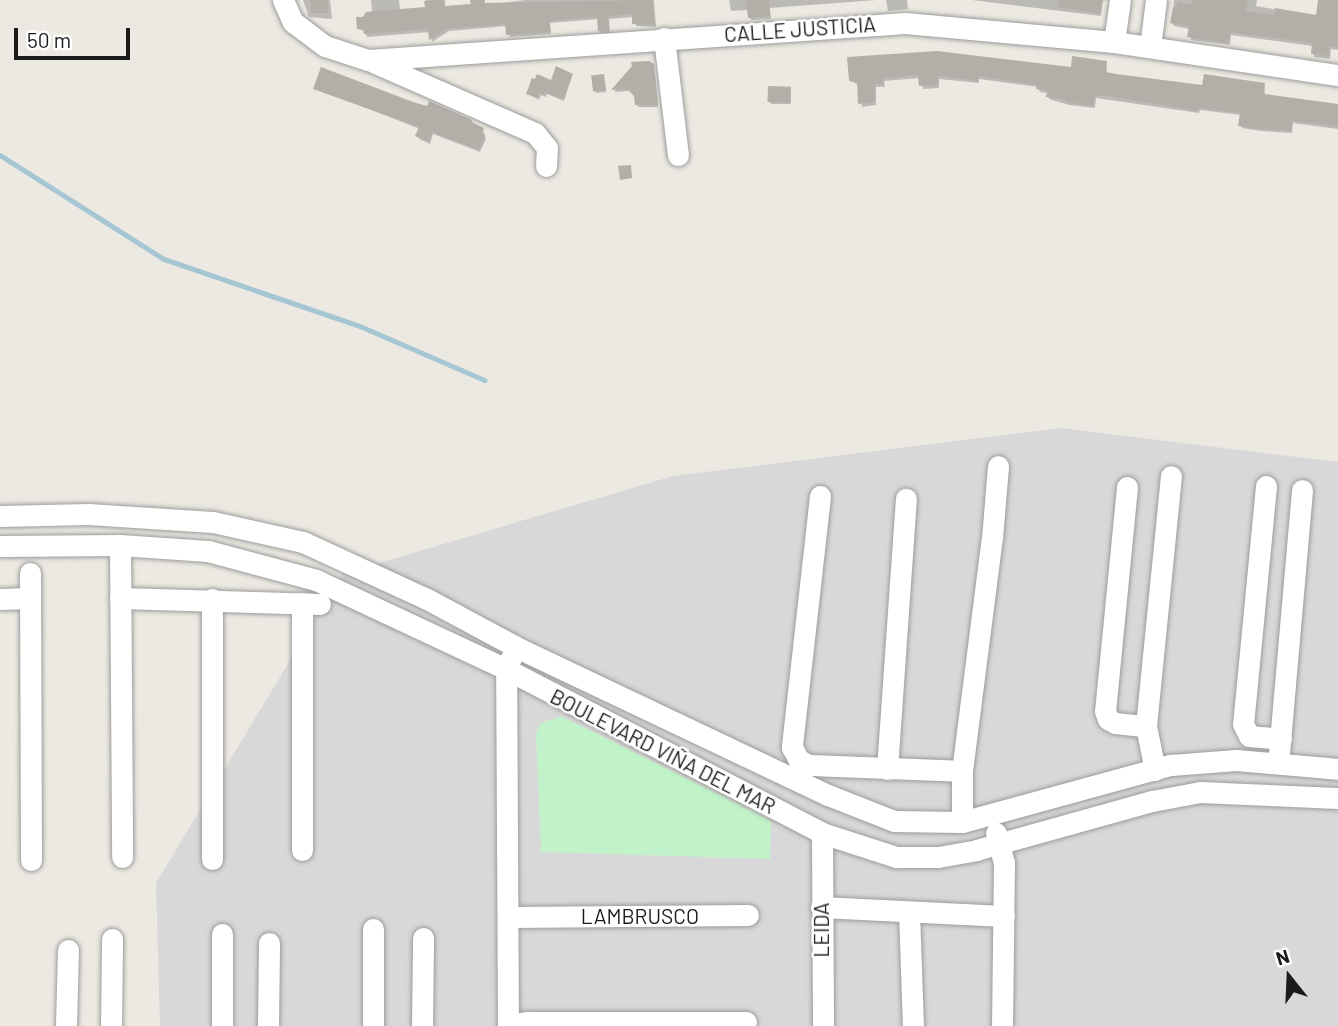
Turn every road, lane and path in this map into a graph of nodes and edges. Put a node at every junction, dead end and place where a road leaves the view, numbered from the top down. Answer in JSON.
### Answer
{"nodes":[{"id":1,"x":283,"y":0,"type":"edge"},
{"id":2,"x":1120,"y":0,"type":"edge"},
{"id":3,"x":1156,"y":0,"type":"edge"},
{"id":4,"x":664,"y":38,"type":"junction"},
{"id":5,"x":1114,"y":42,"type":"junction"},
{"id":6,"x":1150,"y":47,"type":"junction"},
{"id":7,"x":368,"y":60,"type":"junction"},
{"id":8,"x":1338,"y":75,"type":"edge"},
{"id":9,"x":678,"y":155,"type":"dead end"},
{"id":10,"x":546,"y":166,"type":"dead end"},
{"id":11,"x":998,"y":466,"type":"dead end"},
{"id":12,"x":1171,"y":476,"type":"dead end"},
{"id":13,"x":1266,"y":486,"type":"dead end"},
{"id":14,"x":1127,"y":487,"type":"dead end"},
{"id":15,"x":1302,"y":490,"type":"dead end"},
{"id":16,"x":820,"y":496,"type":"dead end"},
{"id":17,"x":906,"y":499,"type":"dead end"},
{"id":18,"x":0,"y":516,"type":"edge"},
{"id":19,"x":120,"y":545,"type":"junction"},
{"id":20,"x":0,"y":546,"type":"edge"},
{"id":21,"x":30,"y":573,"type":"dead end"},
{"id":22,"x":0,"y":598,"type":"edge"},
{"id":23,"x":30,"y":598,"type":"junction"},
{"id":24,"x":120,"y":598,"type":"junction"},
{"id":25,"x":212,"y":599,"type":"junction"},
{"id":26,"x":516,"y":647,"type":"junction"},
{"id":27,"x":506,"y":669,"type":"junction"},
{"id":28,"x":1146,"y":726,"type":"junction"},
{"id":29,"x":1281,"y":739,"type":"junction"},
{"id":30,"x":1278,"y":764,"type":"junction"},
{"id":31,"x":887,"y":769,"type":"junction"},
{"id":32,"x":1338,"y":769,"type":"edge"},
{"id":33,"x":1155,"y":770,"type":"junction"},
{"id":34,"x":962,"y":771,"type":"junction"},
{"id":35,"x":1338,"y":797,"type":"edge"},
{"id":36,"x":991,"y":816,"type":"junction"},
{"id":37,"x":962,"y":822,"type":"junction"},
{"id":38,"x":822,"y":833,"type":"junction"},
{"id":39,"x":1000,"y":844,"type":"junction"},
{"id":40,"x":302,"y":850,"type":"dead end"},
{"id":41,"x":122,"y":857,"type":"dead end"},
{"id":42,"x":212,"y":859,"type":"dead end"},
{"id":43,"x":31,"y":860,"type":"dead end"},
{"id":44,"x":821,"y":907,"type":"junction"},
{"id":45,"x":909,"y":912,"type":"junction"},
{"id":46,"x":748,"y":915,"type":"dead end"},
{"id":47,"x":1004,"y":916,"type":"junction"},
{"id":48,"x":509,"y":917,"type":"junction"},
{"id":49,"x":373,"y":929,"type":"dead end"},
{"id":50,"x":222,"y":934,"type":"dead end"},
{"id":51,"x":423,"y":938,"type":"dead end"},
{"id":52,"x":112,"y":939,"type":"dead end"},
{"id":53,"x":269,"y":943,"type":"dead end"},
{"id":54,"x":68,"y":950,"type":"dead end"},
{"id":55,"x":746,"y":1022,"type":"dead end"},
{"id":56,"x":66,"y":1026,"type":"edge"},
{"id":57,"x":111,"y":1026,"type":"edge"},
{"id":58,"x":222,"y":1026,"type":"edge"},
{"id":59,"x":268,"y":1026,"type":"edge"},
{"id":60,"x":373,"y":1026,"type":"edge"},
{"id":61,"x":422,"y":1026,"type":"edge"},
{"id":62,"x":508,"y":1026,"type":"edge"},
{"id":63,"x":823,"y":1026,"type":"edge"},
{"id":64,"x":913,"y":1026,"type":"edge"},
{"id":65,"x":1002,"y":1026,"type":"edge"}],
"edges":[{"from":1,"to":7,"type":"street","name":"CALLE JUSTICIA"},
{"from":2,"to":5,"type":"street"},
{"from":3,"to":6,"type":"street"},
{"from":4,"to":5,"type":"street","name":"CALLE JUSTICIA"},
{"from":4,"to":7,"type":"street","name":"CALLE JUSTICIA"},
{"from":4,"to":9,"type":"street"},
{"from":5,"to":6,"type":"street","name":"CALLE JUSTICIA"},
{"from":6,"to":8,"type":"street","name":"CALLE JUSTICIA"},
{"from":7,"to":10,"type":"street"},
{"from":11,"to":34,"type":"street"},
{"from":12,"to":28,"type":"street"},
{"from":13,"to":29,"type":"street"},
{"from":14,"to":28,"type":"street"},
{"from":15,"to":29,"type":"street"},
{"from":16,"to":31,"type":"street"},
{"from":17,"to":31,"type":"street"},
{"from":18,"to":26,"type":"street","name":"BOULEVARD VIÑA DEL MAR"},
{"from":19,"to":20,"type":"street","name":"BOULEVARD VIÑA DEL MAR"},
{"from":19,"to":24,"type":"street"},
{"from":19,"to":27,"type":"street","name":"BOULEVARD VIÑA DEL MAR"},
{"from":21,"to":23,"type":"street"},
{"from":22,"to":23,"type":"street"},
{"from":23,"to":43,"type":"street"},
{"from":24,"to":25,"type":"street"},
{"from":24,"to":41,"type":"street"},
{"from":25,"to":40,"type":"street"},
{"from":25,"to":42,"type":"street"},
{"from":26,"to":27,"type":"street"},
{"from":26,"to":37,"type":"street","name":"BOULEVARD VIÑA DEL MAR"},
{"from":27,"to":38,"type":"street","name":"BOULEVARD VIÑA DEL MAR"},
{"from":27,"to":48,"type":"street"},
{"from":28,"to":33,"type":"street"},
{"from":29,"to":30,"type":"street"},
{"from":30,"to":32,"type":"street","name":"BOULEVARD VIÑA DEL MAR"},
{"from":30,"to":33,"type":"street","name":"BOULEVARD VIÑA DEL MAR"},
{"from":31,"to":34,"type":"street"},
{"from":33,"to":36,"type":"street","name":"BOULEVARD VIÑA DEL MAR"},
{"from":34,"to":37,"type":"street"},
{"from":35,"to":39,"type":"street","name":"BOULEVARD VIÑA DEL MAR"},
{"from":36,"to":37,"type":"street","name":"BOULEVARD VIÑA DEL MAR"},
{"from":36,"to":39,"type":"street"},
{"from":38,"to":39,"type":"street","name":"BOULEVARD VIÑA DEL MAR"},
{"from":38,"to":44,"type":"street","name":"LEIDA"},
{"from":39,"to":47,"type":"street"},
{"from":44,"to":45,"type":"street"},
{"from":44,"to":63,"type":"street","name":"LEIDA"},
{"from":45,"to":47,"type":"street"},
{"from":45,"to":64,"type":"street"},
{"from":46,"to":48,"type":"street","name":"LAMBRUSCO"},
{"from":47,"to":65,"type":"street"},
{"from":48,"to":62,"type":"street"},
{"from":49,"to":60,"type":"street"},
{"from":50,"to":58,"type":"street"},
{"from":51,"to":61,"type":"street"},
{"from":52,"to":57,"type":"street"},
{"from":53,"to":59,"type":"street"},
{"from":54,"to":56,"type":"street"},
{"from":55,"to":62,"type":"street"}]}
